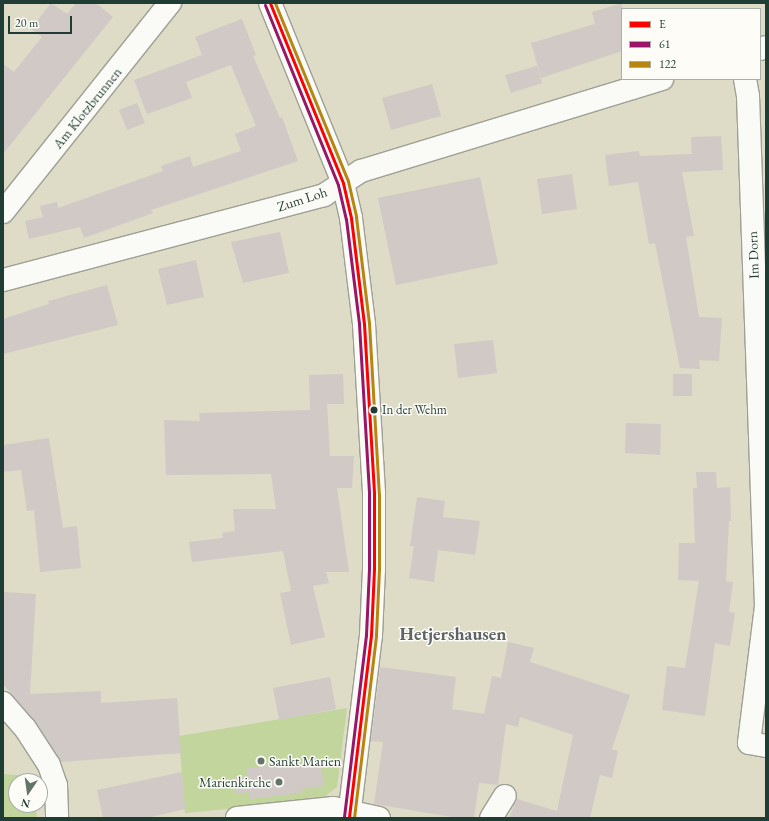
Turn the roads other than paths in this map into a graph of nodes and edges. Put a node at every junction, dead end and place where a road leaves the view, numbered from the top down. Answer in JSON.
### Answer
{"nodes":[{"id":1,"x":170,"y":3,"type":"edge"},
{"id":2,"x":270,"y":3,"type":"edge"},
{"id":3,"x":659,"y":80,"type":"edge"},
{"id":4,"x":745,"y":80,"type":"edge"},
{"id":5,"x":758,"y":177,"type":"edge"},
{"id":6,"x":343,"y":183,"type":"junction"},
{"id":7,"x":3,"y":212,"type":"edge"},
{"id":8,"x":3,"y":280,"type":"edge"},
{"id":9,"x":763,"y":470,"type":"edge"},
{"id":10,"x":3,"y":703,"type":"edge"},
{"id":11,"x":757,"y":744,"type":"edge"},
{"id":12,"x":505,"y":796,"type":"dead end"},
{"id":13,"x":349,"y":815,"type":"edge"},
{"id":14,"x":58,"y":818,"type":"edge"},
{"id":15,"x":238,"y":818,"type":"edge"},
{"id":16,"x":379,"y":818,"type":"edge"},
{"id":17,"x":491,"y":818,"type":"edge"}],
"edges":[{"from":1,"to":7,"type":"street","name":"Am Klotzbrunnen"},
{"from":2,"to":6,"type":"street"},
{"from":3,"to":6,"type":"street","name":"Zum Loh"},
{"from":4,"to":5,"type":"street","name":"Im Dorn"},
{"from":5,"to":9,"type":"street","name":"Im Dorn"},
{"from":6,"to":8,"type":"street","name":"Zum Loh"},
{"from":6,"to":13,"type":"street"},
{"from":9,"to":11,"type":"street","name":"Im Dorn"},
{"from":10,"to":14,"type":"street"},
{"from":12,"to":17,"type":"street"},
{"from":13,"to":15,"type":"street"},
{"from":13,"to":16,"type":"street"}]}
